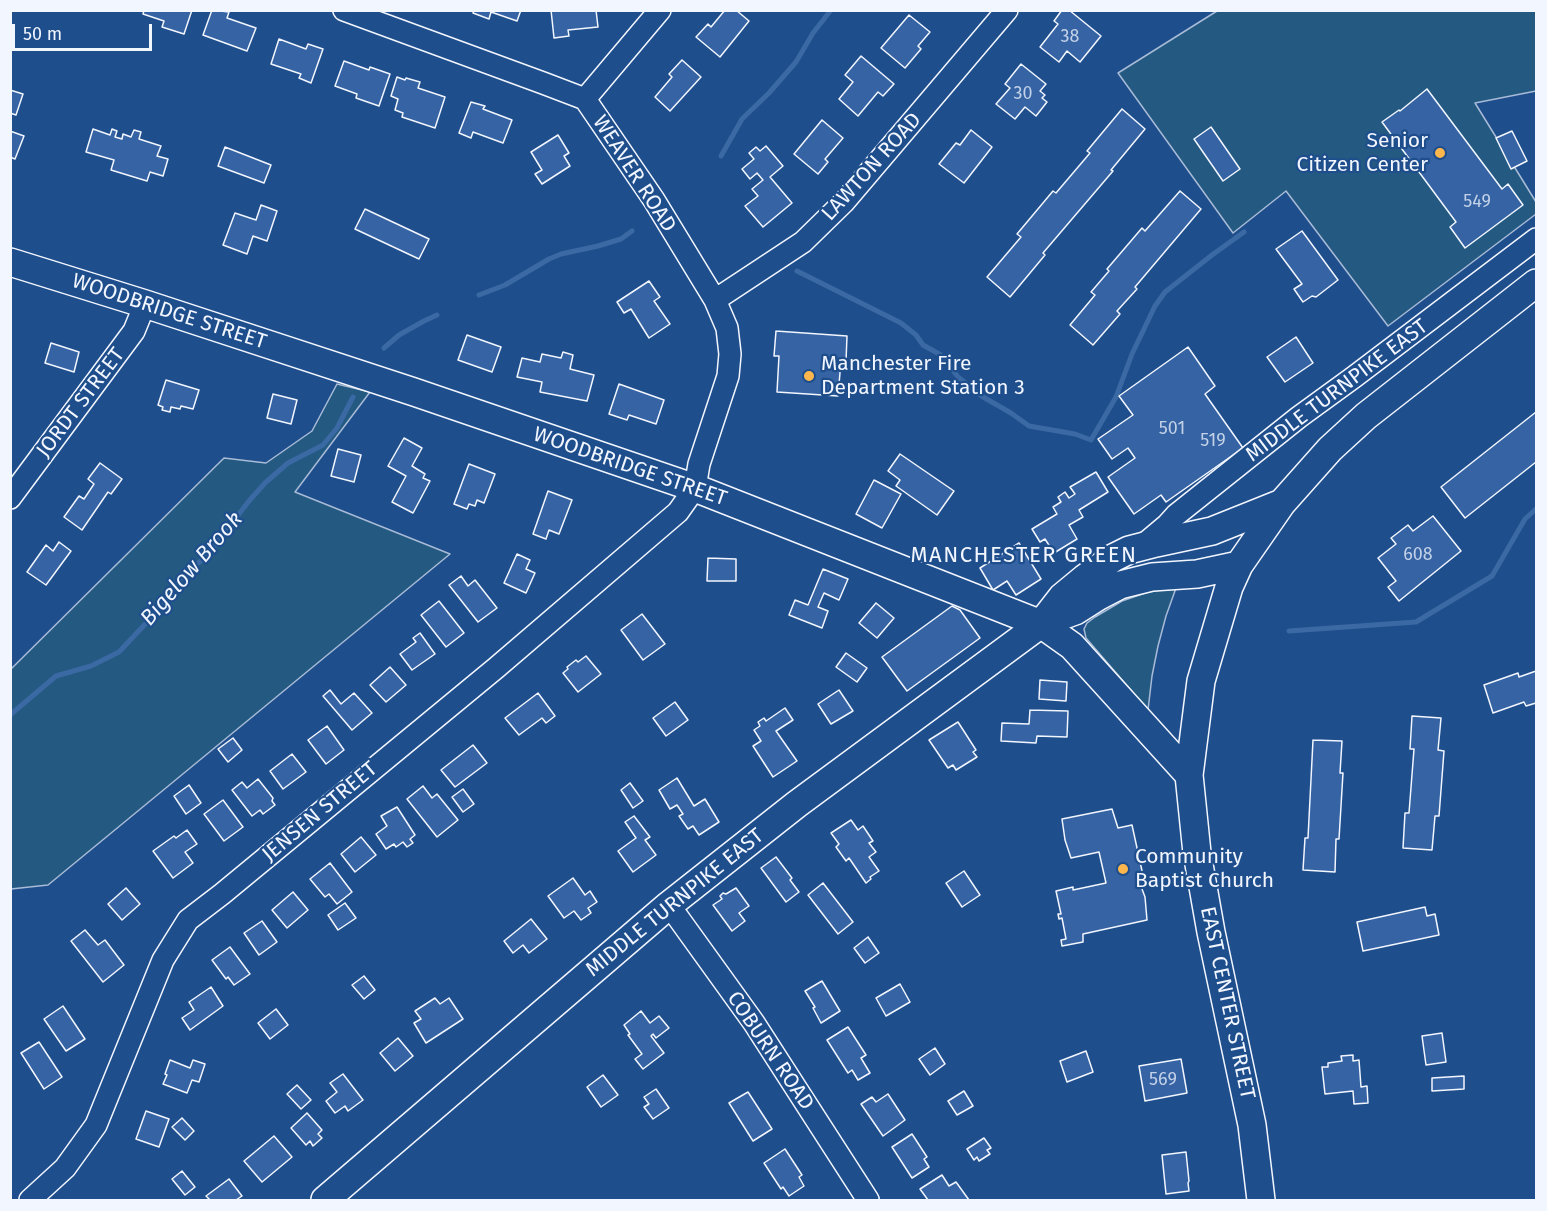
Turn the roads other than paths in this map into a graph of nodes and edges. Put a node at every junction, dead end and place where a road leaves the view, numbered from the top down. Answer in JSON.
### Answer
{"nodes":[{"id":1,"x":344,"y":10,"type":"edge"},
{"id":2,"x":660,"y":10,"type":"edge"},
{"id":3,"x":1006,"y":10,"type":"edge"},
{"id":4,"x":585,"y":99,"type":"junction"},
{"id":5,"x":1536,"y":239,"type":"edge"},
{"id":6,"x":10,"y":262,"type":"edge"},
{"id":7,"x":1536,"y":282,"type":"edge"},
{"id":8,"x":715,"y":300,"type":"junction"},
{"id":9,"x":145,"y":304,"type":"junction"},
{"id":10,"x":695,"y":488,"type":"junction"},
{"id":11,"x":10,"y":498,"type":"edge"},
{"id":12,"x":1282,"y":503,"type":"junction"},
{"id":13,"x":1140,"y":547,"type":"junction"},
{"id":14,"x":1239,"y":565,"type":"junction"},
{"id":15,"x":1041,"y":624,"type":"junction"},
{"id":16,"x":1189,"y":776,"type":"junction"},
{"id":17,"x":669,"y":905,"type":"junction"},
{"id":18,"x":30,"y":1200,"type":"edge"},
{"id":19,"x":325,"y":1200,"type":"edge"},
{"id":20,"x":868,"y":1200,"type":"edge"},
{"id":21,"x":1260,"y":1200,"type":"edge"}],
"edges":[{"from":1,"to":4,"type":"street","name":"WEAVER ROAD"},
{"from":2,"to":4,"type":"street"},
{"from":3,"to":8,"type":"street","name":"LAWTON ROAD"},
{"from":4,"to":8,"type":"street","name":"WEAVER ROAD"},
{"from":5,"to":13,"type":"street","name":"MIDDLE TURNPIKE EAST"},
{"from":6,"to":9,"type":"main road","name":"WOODBRIDGE STREET"},
{"from":7,"to":12,"type":"main road","name":"MIDDLE TURNPIKE EAST"},
{"from":8,"to":10,"type":"street","name":"WEAVER ROAD"},
{"from":9,"to":10,"type":"main road","name":"WOODBRIDGE STREET"},
{"from":9,"to":11,"type":"street","name":"JORDT STREET"},
{"from":10,"to":15,"type":"main road","name":"WOODBRIDGE STREET"},
{"from":10,"to":18,"type":"street","name":"JENSEN STREET"},
{"from":12,"to":13,"type":"main road","name":"MIDDLE TURNPIKE EAST"},
{"from":12,"to":14,"type":"main road","name":"EAST CENTER STREET"},
{"from":13,"to":15,"type":"main road","name":"MIDDLE TURNPIKE EAST"},
{"from":14,"to":15,"type":"main road","name":"MIDDLE TURNPIKE EAST"},
{"from":14,"to":16,"type":"main road","name":"EAST CENTER STREET"},
{"from":15,"to":16,"type":"main road","name":"WOODBRIDGE STREET"},
{"from":15,"to":17,"type":"main road","name":"MIDDLE TURNPIKE EAST"},
{"from":16,"to":21,"type":"main road","name":"EAST CENTER STREET"},
{"from":17,"to":19,"type":"main road","name":"MIDDLE TURNPIKE EAST"},
{"from":17,"to":20,"type":"street","name":"COBURN ROAD"}]}
